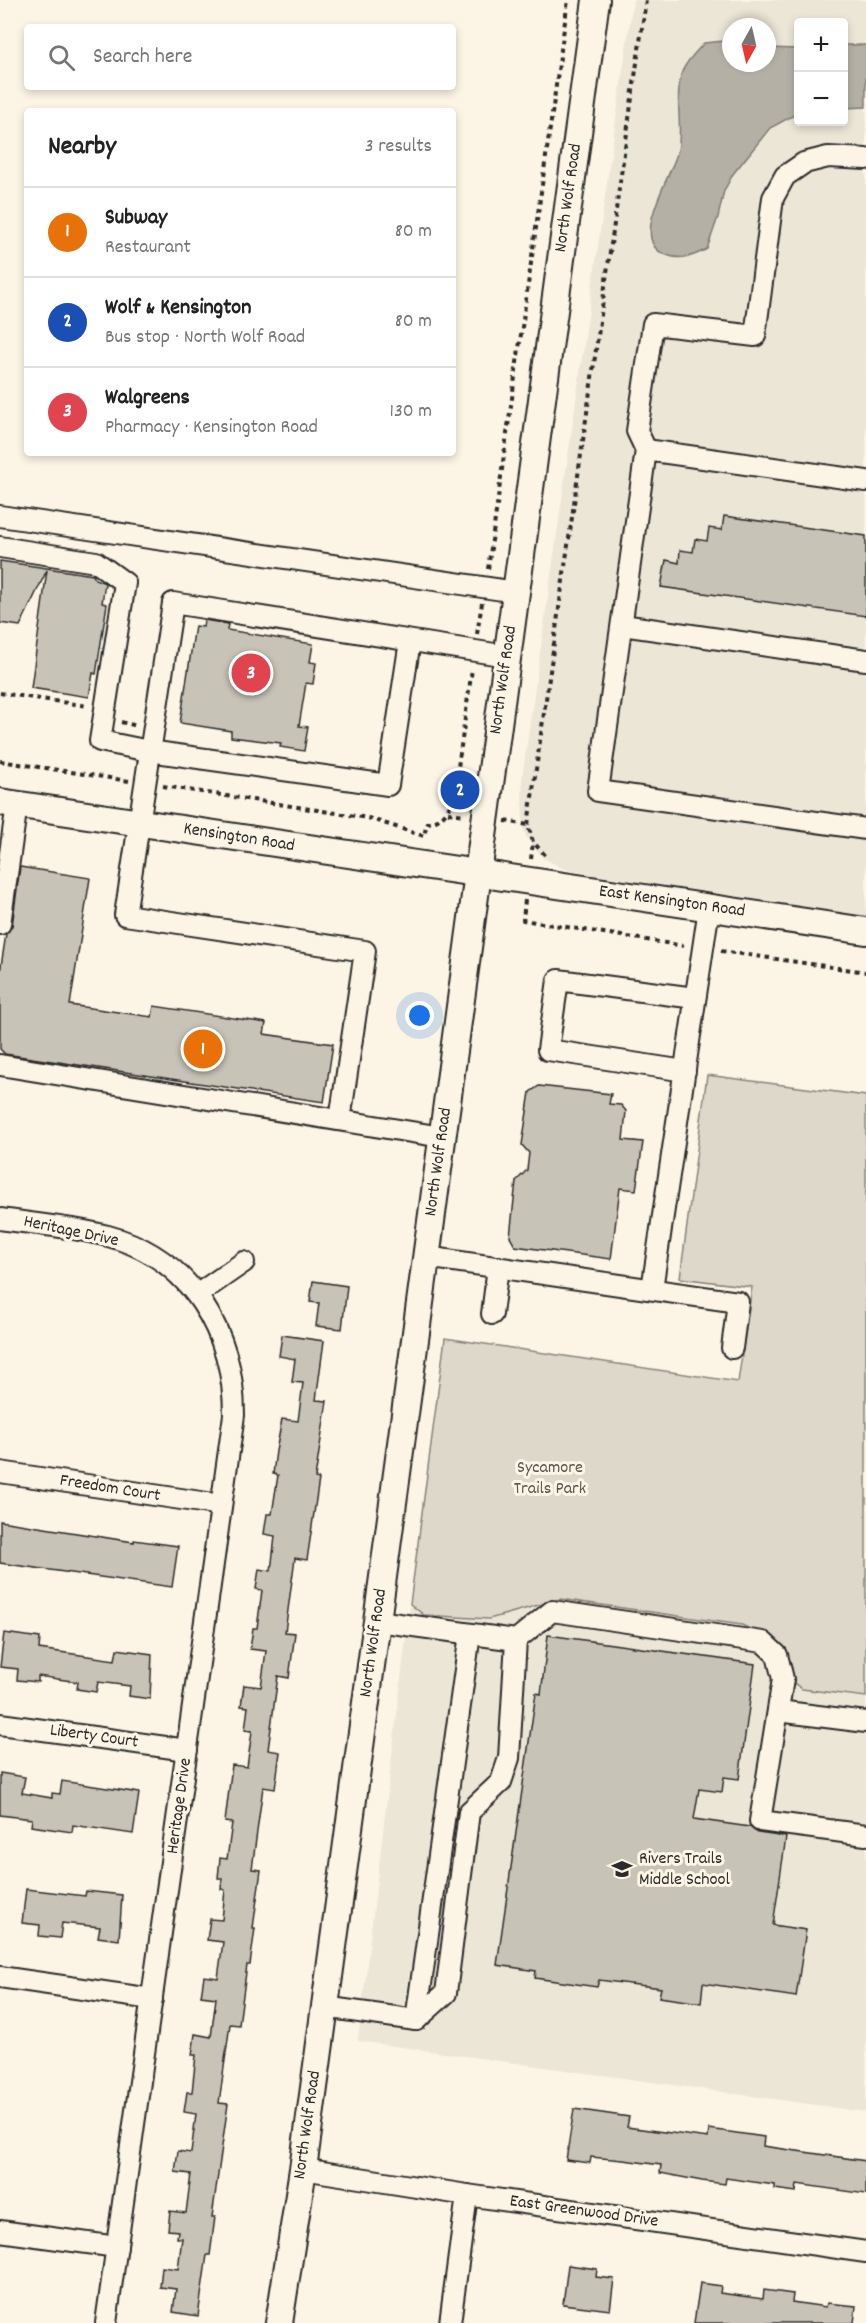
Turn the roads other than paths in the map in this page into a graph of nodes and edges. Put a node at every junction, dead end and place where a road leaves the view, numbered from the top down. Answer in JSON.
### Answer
{"nodes":[{"id":1,"x":596,"y":0,"type":"edge"},
{"id":2,"x":866,"y":159,"type":"edge"},
{"id":3,"x":646,"y":450,"type":"junction"},
{"id":4,"x":866,"y":481,"type":"edge"},
{"id":5,"x":0,"y":516,"type":"edge"},
{"id":6,"x":0,"y":547,"type":"edge"},
{"id":7,"x":516,"y":592,"type":"junction"},
{"id":8,"x":171,"y":616,"type":"junction"},
{"id":9,"x":622,"y":625,"type":"junction"},
{"id":10,"x":410,"y":641,"type":"junction"},
{"id":11,"x":348,"y":644,"type":"dead end"},
{"id":12,"x":507,"y":656,"type":"junction"},
{"id":13,"x":866,"y":660,"type":"edge"},
{"id":14,"x":149,"y":751,"type":"junction"},
{"id":15,"x":9,"y":803,"type":"edge"},
{"id":16,"x":138,"y":822,"type":"junction"},
{"id":17,"x":866,"y":829,"type":"edge"},
{"id":18,"x":478,"y":874,"type":"junction"},
{"id":19,"x":709,"y":908,"type":"junction"},
{"id":20,"x":0,"y":924,"type":"edge"},
{"id":21,"x":866,"y":932,"type":"edge"},
{"id":22,"x":695,"y":998,"type":"junction"},
{"id":23,"x":0,"y":1065,"type":"edge"},
{"id":24,"x":685,"y":1071,"type":"junction"},
{"id":25,"x":340,"y":1120,"type":"junction"},
{"id":26,"x":442,"y":1137,"type":"junction"},
{"id":27,"x":0,"y":1219,"type":"edge"},
{"id":28,"x":426,"y":1257,"type":"junction"},
{"id":29,"x":244,"y":1262,"type":"dead end"},
{"id":30,"x":498,"y":1267,"type":"junction"},
{"id":31,"x":652,"y":1289,"type":"junction"},
{"id":32,"x":198,"y":1294,"type":"junction"},
{"id":33,"x":492,"y":1314,"type":"dead end"},
{"id":34,"x":732,"y":1348,"type":"dead end"},
{"id":35,"x":0,"y":1472,"type":"edge"},
{"id":36,"x":220,"y":1505,"type":"junction"},
{"id":37,"x":376,"y":1621,"type":"junction"},
{"id":38,"x":470,"y":1634,"type":"junction"},
{"id":39,"x":516,"y":1640,"type":"junction"},
{"id":40,"x":778,"y":1711,"type":"junction"},
{"id":41,"x":866,"y":1722,"type":"edge"},
{"id":42,"x":0,"y":1724,"type":"edge"},
{"id":43,"x":188,"y":1750,"type":"junction"},
{"id":44,"x":866,"y":1835,"type":"edge"},
{"id":45,"x":0,"y":1977,"type":"edge"},
{"id":46,"x":152,"y":1999,"type":"junction"},
{"id":47,"x":324,"y":2007,"type":"junction"},
{"id":48,"x":416,"y":2020,"type":"junction"},
{"id":49,"x":303,"y":2169,"type":"junction"},
{"id":50,"x":467,"y":2195,"type":"junction"},
{"id":51,"x":0,"y":2231,"type":"edge"},
{"id":52,"x":117,"y":2247,"type":"junction"},
{"id":53,"x":866,"y":2252,"type":"edge"},
{"id":54,"x":106,"y":2323,"type":"edge"},
{"id":55,"x":279,"y":2323,"type":"edge"},
{"id":56,"x":450,"y":2323,"type":"edge"}],
"edges":[{"from":1,"to":7,"type":"main road","name":"North Wolf Road"},
{"from":2,"to":3,"type":"street"},
{"from":3,"to":4,"type":"street"},
{"from":3,"to":9,"type":"street"},
{"from":5,"to":7,"type":"street"},
{"from":6,"to":14,"type":"street"},
{"from":7,"to":12,"type":"main road","name":"North Wolf Road"},
{"from":8,"to":10,"type":"street"},
{"from":8,"to":11,"type":"street"},
{"from":8,"to":14,"type":"street"},
{"from":9,"to":13,"type":"street"},
{"from":9,"to":17,"type":"street"},
{"from":10,"to":12,"type":"street"},
{"from":10,"to":14,"type":"street"},
{"from":12,"to":18,"type":"main road","name":"North Wolf Road"},
{"from":14,"to":16,"type":"street"},
{"from":15,"to":16,"type":"main road","name":"Kensington Road"},
{"from":15,"to":20,"type":"street"},
{"from":16,"to":18,"type":"main road","name":"Kensington Road"},
{"from":16,"to":25,"type":"street"},
{"from":18,"to":19,"type":"main road","name":"East Kensington Road"},
{"from":18,"to":26,"type":"main road","name":"North Wolf Road"},
{"from":19,"to":21,"type":"main road","name":"East Kensington Road"},
{"from":19,"to":22,"type":"street"},
{"from":22,"to":24,"type":"street"},
{"from":22,"to":24,"type":"street"},
{"from":23,"to":25,"type":"street"},
{"from":24,"to":31,"type":"street"},
{"from":25,"to":26,"type":"street"},
{"from":26,"to":28,"type":"main road","name":"North Wolf Road"},
{"from":27,"to":32,"type":"street","name":"Heritage Drive"},
{"from":28,"to":30,"type":"street"},
{"from":28,"to":37,"type":"main road","name":"North Wolf Road"},
{"from":29,"to":32,"type":"street"},
{"from":30,"to":31,"type":"street"},
{"from":30,"to":33,"type":"street"},
{"from":31,"to":34,"type":"street"},
{"from":32,"to":36,"type":"street","name":"Heritage Drive"},
{"from":35,"to":36,"type":"street","name":"Freedom Court"},
{"from":36,"to":43,"type":"street","name":"Heritage Drive"},
{"from":37,"to":38,"type":"street"},
{"from":37,"to":47,"type":"main road","name":"North Wolf Road"},
{"from":38,"to":39,"type":"street"},
{"from":38,"to":48,"type":"street"},
{"from":39,"to":40,"type":"street"},
{"from":39,"to":48,"type":"street"},
{"from":40,"to":41,"type":"street"},
{"from":40,"to":44,"type":"street"},
{"from":42,"to":43,"type":"street","name":"Liberty Court"},
{"from":43,"to":46,"type":"street","name":"Heritage Drive"},
{"from":45,"to":46,"type":"street"},
{"from":46,"to":52,"type":"street","name":"Heritage Drive"},
{"from":47,"to":48,"type":"street"},
{"from":47,"to":49,"type":"main road","name":"North Wolf Road"},
{"from":49,"to":50,"type":"street","name":"East Greenwood Drive"},
{"from":49,"to":55,"type":"main road","name":"North Wolf Road"},
{"from":50,"to":53,"type":"street","name":"East Greenwood Drive"},
{"from":50,"to":56,"type":"street"},
{"from":51,"to":52,"type":"street"},
{"from":52,"to":54,"type":"street","name":"Heritage Drive"}]}
